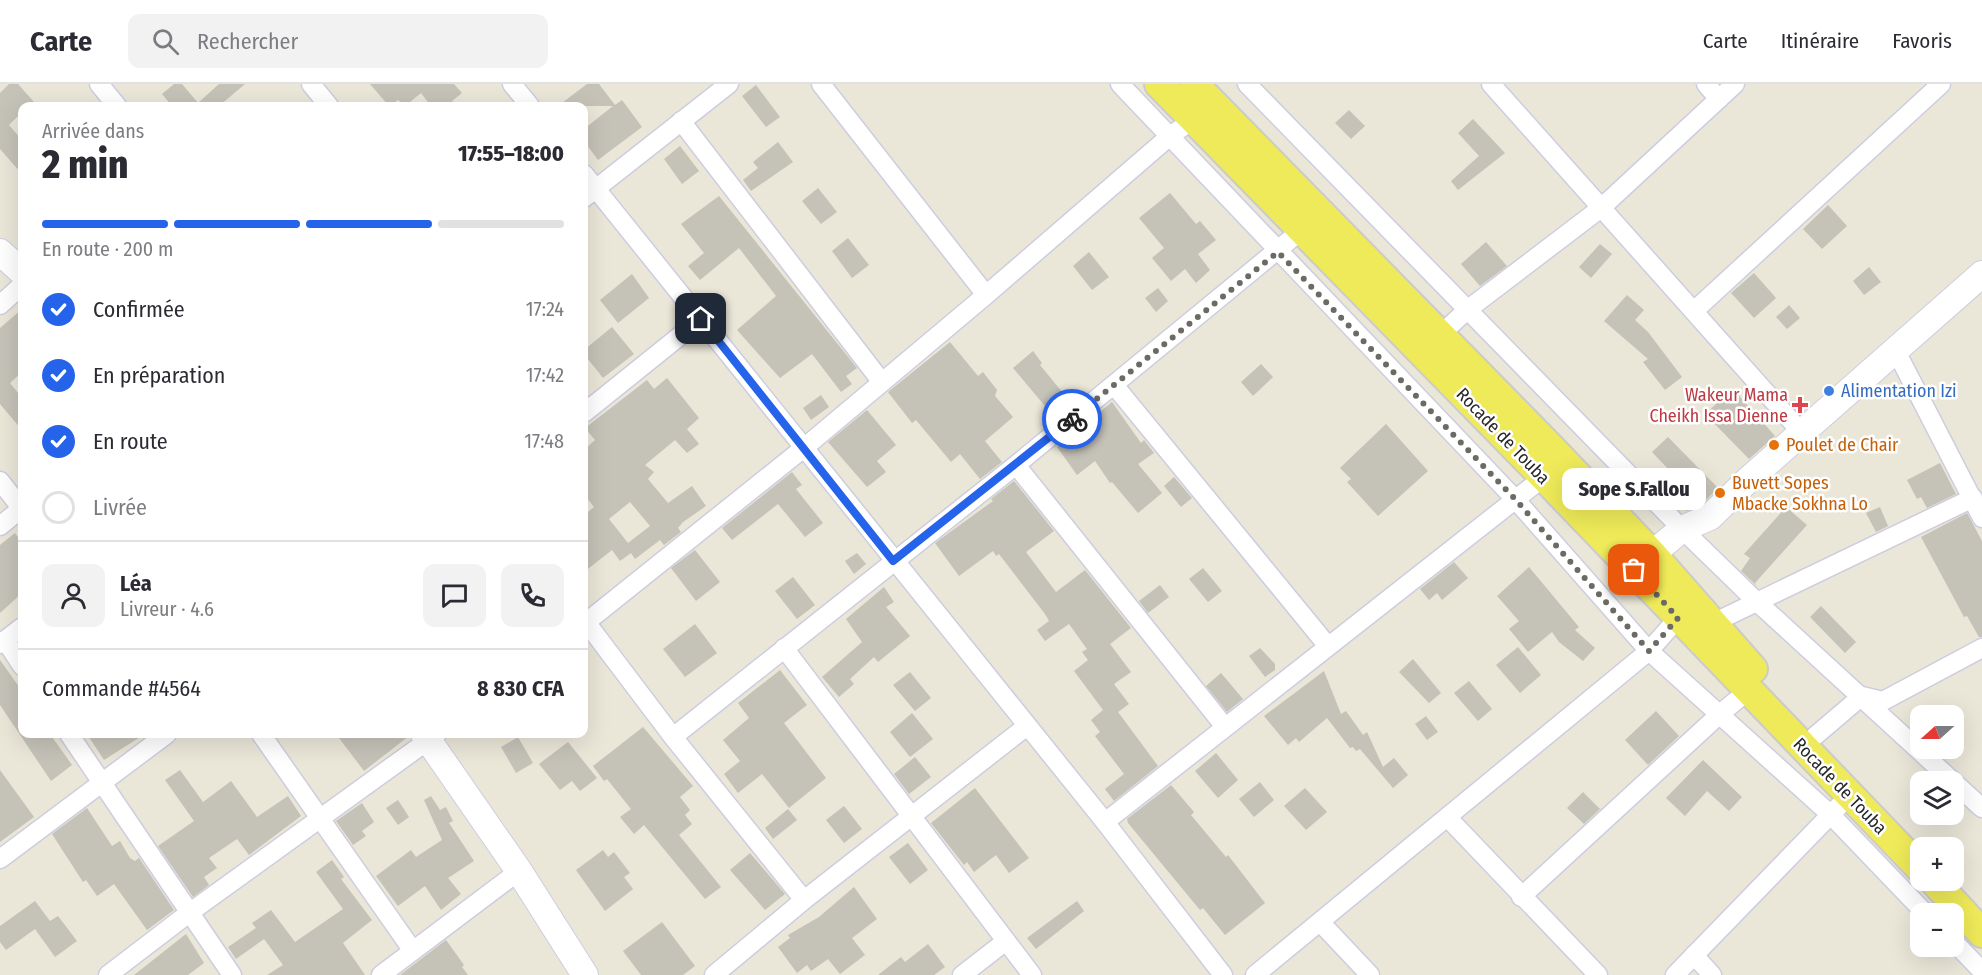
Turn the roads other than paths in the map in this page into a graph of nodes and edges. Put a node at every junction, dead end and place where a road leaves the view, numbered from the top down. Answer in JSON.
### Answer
{"nodes":[{"id":1,"x":99,"y":84,"type":"edge"},
{"id":2,"x":311,"y":84,"type":"edge"},
{"id":3,"x":512,"y":84,"type":"edge"},
{"id":4,"x":729,"y":84,"type":"edge"},
{"id":5,"x":820,"y":84,"type":"edge"},
{"id":6,"x":1120,"y":84,"type":"edge"},
{"id":7,"x":1159,"y":84,"type":"edge"},
{"id":8,"x":1195,"y":84,"type":"edge"},
{"id":9,"x":1247,"y":84,"type":"edge"},
{"id":10,"x":1491,"y":84,"type":"edge"},
{"id":11,"x":1706,"y":84,"type":"edge"},
{"id":12,"x":1736,"y":84,"type":"edge"},
{"id":13,"x":1941,"y":84,"type":"edge"},
{"id":14,"x":1719,"y":99,"type":"junction"},
{"id":15,"x":114,"y":102,"type":"edge"},
{"id":16,"x":326,"y":102,"type":"edge"},
{"id":17,"x":527,"y":102,"type":"edge"},
{"id":18,"x":1194,"y":119,"type":"junction"},
{"id":19,"x":681,"y":121,"type":"junction"},
{"id":20,"x":1170,"y":136,"type":"junction"},
{"id":21,"x":589,"y":194,"type":"edge"},
{"id":22,"x":1601,"y":208,"type":"junction"},
{"id":23,"x":1303,"y":229,"type":"junction"},
{"id":24,"x":0,"y":252,"type":"edge"},
{"id":25,"x":1278,"y":252,"type":"junction"},
{"id":26,"x":18,"y":268,"type":"edge"},
{"id":27,"x":1982,"y":274,"type":"edge"},
{"id":28,"x":18,"y":289,"type":"edge"},
{"id":29,"x":986,"y":296,"type":"junction"},
{"id":30,"x":0,"y":305,"type":"edge"},
{"id":31,"x":1467,"y":310,"type":"junction"},
{"id":32,"x":1695,"y":310,"type":"junction"},
{"id":33,"x":701,"y":319,"type":"junction"},
{"id":34,"x":1440,"y":335,"type":"junction"},
{"id":35,"x":1896,"y":351,"type":"junction"},
{"id":36,"x":881,"y":381,"type":"junction"},
{"id":37,"x":1114,"y":385,"type":"junction"},
{"id":38,"x":588,"y":410,"type":"edge"},
{"id":39,"x":1802,"y":433,"type":"junction"},
{"id":40,"x":805,"y":447,"type":"junction"},
{"id":41,"x":1016,"y":465,"type":"junction"},
{"id":42,"x":1544,"y":477,"type":"junction"},
{"id":43,"x":0,"y":481,"type":"edge"},
{"id":44,"x":1973,"y":498,"type":"junction"},
{"id":45,"x":1515,"y":499,"type":"junction"},
{"id":46,"x":18,"y":504,"type":"edge"},
{"id":47,"x":18,"y":512,"type":"edge"},
{"id":48,"x":1982,"y":518,"type":"edge"},
{"id":49,"x":0,"y":526,"type":"edge"},
{"id":50,"x":1682,"y":529,"type":"junction"},
{"id":51,"x":1652,"y":554,"type":"junction"},
{"id":52,"x":893,"y":561,"type":"junction"},
{"id":53,"x":1755,"y":600,"type":"junction"},
{"id":54,"x":1678,"y":618,"type":"junction"},
{"id":55,"x":588,"y":621,"type":"edge"},
{"id":56,"x":1713,"y":623,"type":"junction"},
{"id":57,"x":588,"y":627,"type":"edge"},
{"id":58,"x":18,"y":630,"type":"edge"},
{"id":59,"x":3,"y":642,"type":"edge"},
{"id":60,"x":1327,"y":645,"type":"junction"},
{"id":61,"x":784,"y":648,"type":"junction"},
{"id":62,"x":1982,"y":648,"type":"edge"},
{"id":63,"x":1649,"y":651,"type":"junction"},
{"id":64,"x":18,"y":661,"type":"edge"},
{"id":65,"x":1749,"y":690,"type":"junction"},
{"id":66,"x":1862,"y":696,"type":"junction"},
{"id":67,"x":1721,"y":713,"type":"junction"},
{"id":68,"x":1027,"y":726,"type":"junction"},
{"id":69,"x":1225,"y":727,"type":"junction"},
{"id":70,"x":1815,"y":736,"type":"junction"},
{"id":71,"x":673,"y":737,"type":"junction"},
{"id":72,"x":72,"y":738,"type":"edge"},
{"id":73,"x":162,"y":738,"type":"edge"},
{"id":74,"x":264,"y":738,"type":"edge"},
{"id":75,"x":427,"y":738,"type":"edge"},
{"id":76,"x":431,"y":738,"type":"edge"},
{"id":77,"x":102,"y":783,"type":"junction"},
{"id":78,"x":1840,"y":805,"type":"junction"},
{"id":79,"x":1982,"y":807,"type":"edge"},
{"id":80,"x":911,"y":816,"type":"junction"},
{"id":81,"x":1448,"y":818,"type":"junction"},
{"id":82,"x":319,"y":820,"type":"junction"},
{"id":83,"x":1105,"y":822,"type":"junction"},
{"id":84,"x":1915,"y":837,"type":"edge"},
{"id":85,"x":0,"y":859,"type":"edge"},
{"id":86,"x":1910,"y":860,"type":"edge"},
{"id":87,"x":519,"y":871,"type":"junction"},
{"id":88,"x":1964,"y":886,"type":"edge"},
{"id":89,"x":1942,"y":891,"type":"edge"},
{"id":90,"x":1521,"y":897,"type":"junction"},
{"id":91,"x":804,"y":900,"type":"junction"},
{"id":92,"x":1917,"y":903,"type":"edge"},
{"id":93,"x":1982,"y":905,"type":"edge"},
{"id":94,"x":189,"y":913,"type":"junction"},
{"id":95,"x":1321,"y":923,"type":"junction"},
{"id":96,"x":1982,"y":933,"type":"edge"},
{"id":97,"x":1006,"y":941,"type":"junction"},
{"id":98,"x":413,"y":951,"type":"junction"},
{"id":99,"x":1964,"y":952,"type":"edge"},
{"id":100,"x":1694,"y":955,"type":"junction"},
{"id":101,"x":1982,"y":971,"type":"edge"},
{"id":102,"x":108,"y":975,"type":"edge"},
{"id":103,"x":232,"y":975,"type":"edge"},
{"id":104,"x":381,"y":975,"type":"edge"},
{"id":105,"x":585,"y":975,"type":"edge"},
{"id":106,"x":714,"y":975,"type":"edge"},
{"id":107,"x":962,"y":975,"type":"edge"},
{"id":108,"x":1032,"y":975,"type":"edge"},
{"id":109,"x":1223,"y":975,"type":"edge"},
{"id":110,"x":1255,"y":975,"type":"edge"},
{"id":111,"x":1370,"y":975,"type":"edge"},
{"id":112,"x":1598,"y":975,"type":"edge"},
{"id":113,"x":1675,"y":975,"type":"edge"},
{"id":114,"x":1712,"y":975,"type":"edge"}],
"edges":[{"from":1,"to":15,"type":"street"},
{"from":2,"to":16,"type":"street"},
{"from":3,"to":17,"type":"street"},
{"from":4,"to":19,"type":"street"},
{"from":5,"to":29,"type":"street"},
{"from":6,"to":20,"type":"street"},
{"from":7,"to":18,"type":"main road","name":"Rocade de Touba"},
{"from":8,"to":34,"type":"main road","name":"Rocade de Touba"},
{"from":9,"to":31,"type":"street"},
{"from":10,"to":22,"type":"street"},
{"from":11,"to":14,"type":"street"},
{"from":12,"to":14,"type":"street"},
{"from":13,"to":32,"type":"street"},
{"from":14,"to":22,"type":"street"},
{"from":18,"to":20,"type":"street"},
{"from":18,"to":23,"type":"main road","name":"Rocade de Touba"},
{"from":19,"to":21,"type":"street"},
{"from":19,"to":36,"type":"street"},
{"from":20,"to":25,"type":"street"},
{"from":20,"to":29,"type":"street"},
{"from":21,"to":33,"type":"street"},
{"from":22,"to":31,"type":"street"},
{"from":22,"to":32,"type":"street"},
{"from":23,"to":25,"type":"street"},
{"from":23,"to":42,"type":"main road","name":"Rocade de Touba"},
{"from":24,"to":26,"type":"street"},
{"from":25,"to":37,"type":"street"},
{"from":25,"to":45,"type":"street"},
{"from":27,"to":35,"type":"street"},
{"from":28,"to":30,"type":"street"},
{"from":29,"to":36,"type":"street"},
{"from":31,"to":34,"type":"street"},
{"from":31,"to":50,"type":"street"},
{"from":32,"to":39,"type":"street"},
{"from":33,"to":38,"type":"street"},
{"from":33,"to":40,"type":"street"},
{"from":34,"to":51,"type":"main road","name":"Rocade de Touba"},
{"from":35,"to":39,"type":"street"},
{"from":35,"to":44,"type":"street"},
{"from":36,"to":40,"type":"street"},
{"from":37,"to":41,"type":"street"},
{"from":37,"to":60,"type":"street"},
{"from":39,"to":50,"type":"street"},
{"from":40,"to":52,"type":"street"},
{"from":40,"to":55,"type":"street"},
{"from":41,"to":52,"type":"street"},
{"from":41,"to":69,"type":"street"},
{"from":42,"to":45,"type":"street"},
{"from":42,"to":54,"type":"main road","name":"Rocade de Touba"},
{"from":43,"to":46,"type":"street"},
{"from":44,"to":48,"type":"street"},
{"from":44,"to":53,"type":"street"},
{"from":45,"to":60,"type":"street"},
{"from":45,"to":63,"type":"street"},
{"from":47,"to":49,"type":"street"},
{"from":50,"to":51,"type":"street"},
{"from":50,"to":53,"type":"street"},
{"from":51,"to":56,"type":"main road","name":"Rocade de Touba"},
{"from":52,"to":61,"type":"street"},
{"from":52,"to":68,"type":"street"},
{"from":53,"to":56,"type":"street"},
{"from":53,"to":66,"type":"street"},
{"from":54,"to":63,"type":"street"},
{"from":54,"to":65,"type":"main road","name":"Rocade de Touba"},
{"from":56,"to":70,"type":"main road","name":"Rocade de Touba"},
{"from":57,"to":71,"type":"street"},
{"from":58,"to":59,"type":"street"},
{"from":59,"to":64,"type":"street"},
{"from":60,"to":69,"type":"street"},
{"from":61,"to":71,"type":"street"},
{"from":61,"to":80,"type":"street"},
{"from":62,"to":66,"type":"street"},
{"from":63,"to":67,"type":"street"},
{"from":63,"to":81,"type":"street"},
{"from":65,"to":67,"type":"street"},
{"from":65,"to":78,"type":"main road","name":"Rocade de Touba"},
{"from":66,"to":70,"type":"street"},
{"from":66,"to":79,"type":"street"},
{"from":67,"to":78,"type":"street"},
{"from":67,"to":90,"type":"street"},
{"from":68,"to":80,"type":"street"},
{"from":68,"to":83,"type":"street"},
{"from":69,"to":83,"type":"street"},
{"from":70,"to":84,"type":"main road","name":"Rocade de Touba"},
{"from":71,"to":91,"type":"street"},
{"from":72,"to":77,"type":"street"},
{"from":73,"to":77,"type":"street"},
{"from":74,"to":82,"type":"street"},
{"from":75,"to":82,"type":"street"},
{"from":76,"to":87,"type":"street"},
{"from":77,"to":85,"type":"street"},
{"from":77,"to":94,"type":"street"},
{"from":78,"to":86,"type":"main road","name":"Rocade de Touba"},
{"from":78,"to":92,"type":"street"},
{"from":78,"to":100,"type":"street"},
{"from":80,"to":91,"type":"street"},
{"from":80,"to":97,"type":"street"},
{"from":81,"to":90,"type":"street"},
{"from":81,"to":95,"type":"street"},
{"from":82,"to":94,"type":"street"},
{"from":82,"to":98,"type":"street"},
{"from":83,"to":109,"type":"street"},
{"from":87,"to":98,"type":"street"},
{"from":87,"to":105,"type":"street"},
{"from":88,"to":93,"type":"main road"},
{"from":89,"to":96,"type":"main road"},
{"from":90,"to":112,"type":"street"},
{"from":91,"to":106,"type":"street"},
{"from":94,"to":102,"type":"street"},
{"from":94,"to":103,"type":"street"},
{"from":95,"to":110,"type":"street"},
{"from":95,"to":111,"type":"street"},
{"from":97,"to":107,"type":"street"},
{"from":97,"to":108,"type":"street"},
{"from":98,"to":104,"type":"street"},
{"from":99,"to":101,"type":"street"},
{"from":100,"to":113,"type":"street"},
{"from":100,"to":114,"type":"street"}]}
